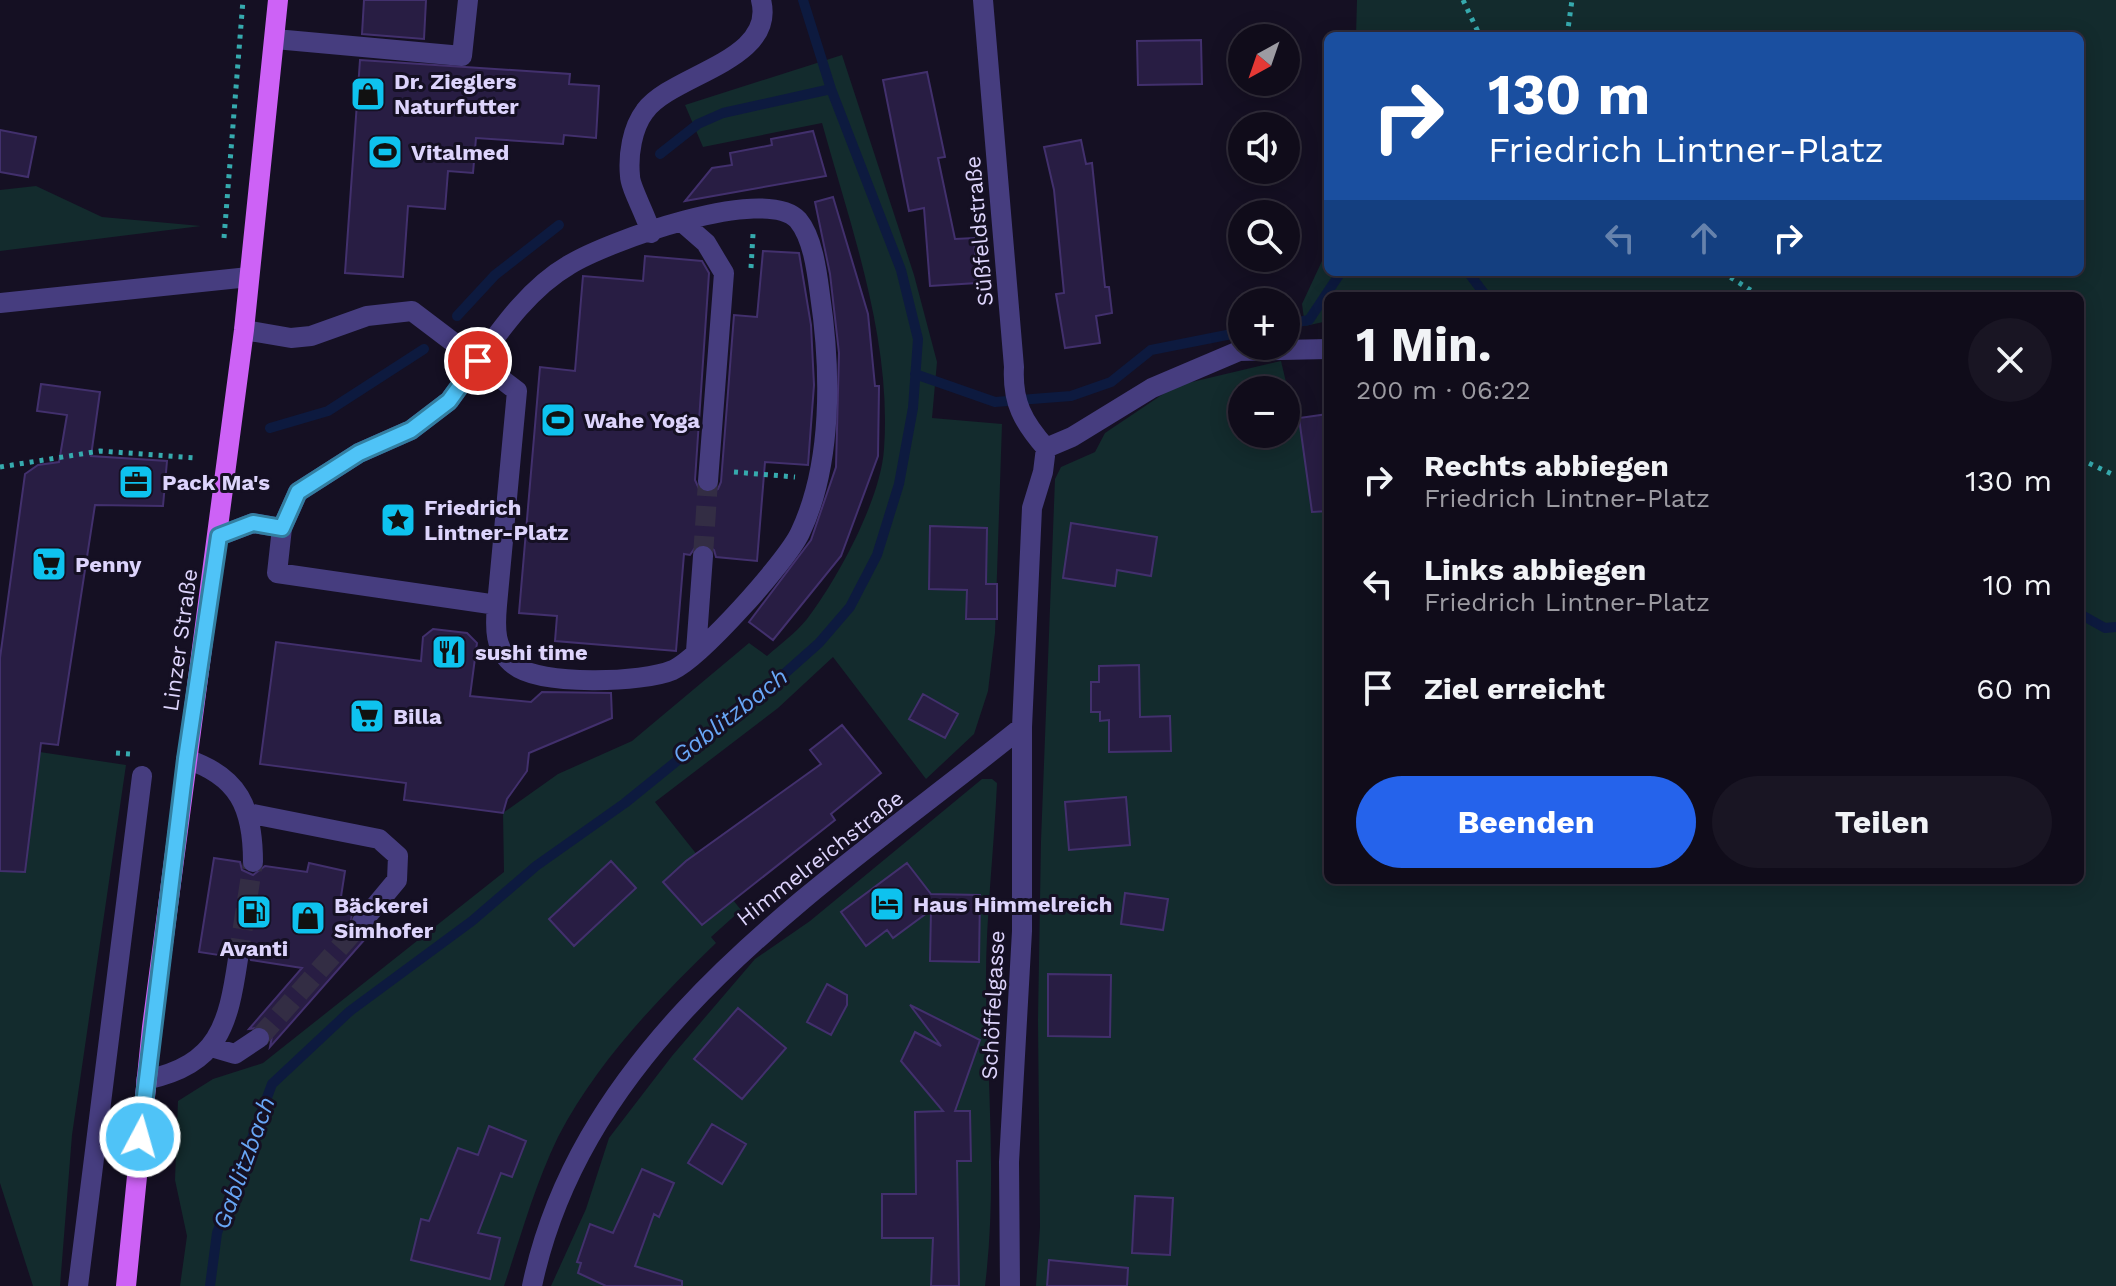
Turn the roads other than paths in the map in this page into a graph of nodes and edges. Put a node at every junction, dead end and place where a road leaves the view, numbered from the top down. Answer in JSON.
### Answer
{"nodes":[{"id":1,"x":278,"y":0,"type":"edge"},
{"id":2,"x":468,"y":0,"type":"edge"},
{"id":3,"x":761,"y":0,"type":"edge"},
{"id":4,"x":983,"y":0,"type":"edge"},
{"id":5,"x":275,"y":39,"type":"junction"},
{"id":6,"x":682,"y":222,"type":"junction"},
{"id":7,"x":651,"y":233,"type":"junction"},
{"id":8,"x":249,"y":277,"type":"junction"},
{"id":9,"x":0,"y":303,"type":"edge"},
{"id":10,"x":244,"y":330,"type":"junction"},
{"id":11,"x":1324,"y":349,"type":"edge"},
{"id":12,"x":478,"y":361,"type":"junction"},
{"id":13,"x":1046,"y":448,"type":"junction"},
{"id":14,"x":709,"y":476,"type":"tunnel mouth"},
{"id":15,"x":282,"y":528,"type":"junction"},
{"id":16,"x":219,"y":536,"type":"junction"},
{"id":17,"x":703,"y":556,"type":"tunnel mouth"},
{"id":18,"x":497,"y":605,"type":"junction"},
{"id":19,"x":696,"y":651,"type":"junction"},
{"id":20,"x":1022,"y":727,"type":"junction"},
{"id":21,"x":186,"y":759,"type":"junction"},
{"id":22,"x":142,"y":776,"type":"dead end"},
{"id":23,"x":248,"y":813,"type":"junction"},
{"id":24,"x":253,"y":862,"type":"tunnel mouth"},
{"id":25,"x":362,"y":922,"type":"tunnel mouth"},
{"id":26,"x":238,"y":959,"type":"tunnel mouth"},
{"id":27,"x":259,"y":1038,"type":"tunnel mouth"},
{"id":28,"x":211,"y":1047,"type":"junction"},
{"id":29,"x":146,"y":1080,"type":"junction"},
{"id":30,"x":78,"y":1286,"type":"edge"},
{"id":31,"x":126,"y":1286,"type":"edge"},
{"id":32,"x":532,"y":1286,"type":"edge"},
{"id":33,"x":1010,"y":1286,"type":"edge"}],
"edges":[{"from":1,"to":5,"type":"main road","name":"Linzer Straße"},
{"from":2,"to":5,"type":"street"},
{"from":3,"to":7,"type":"street"},
{"from":4,"to":13,"type":"street","name":"Süßfeldstraße"},
{"from":5,"to":8,"type":"main road","name":"Linzer Straße"},
{"from":6,"to":7,"type":"street"},
{"from":6,"to":14,"type":"street"},
{"from":6,"to":19,"type":"street"},
{"from":7,"to":12,"type":"street"},
{"from":8,"to":9,"type":"street"},
{"from":8,"to":10,"type":"main road","name":"Linzer Straße"},
{"from":10,"to":12,"type":"street"},
{"from":10,"to":16,"type":"main road","name":"Linzer Straße"},
{"from":11,"to":13,"type":"street"},
{"from":12,"to":15,"type":"street"},
{"from":12,"to":18,"type":"street"},
{"from":13,"to":20,"type":"street"},
{"from":15,"to":16,"type":"street"},
{"from":15,"to":18,"type":"street"},
{"from":16,"to":21,"type":"main road","name":"Linzer Straße"},
{"from":17,"to":19,"type":"street"},
{"from":18,"to":19,"type":"street"},
{"from":20,"to":32,"type":"street","name":"Himmelreichstraße"},
{"from":20,"to":33,"type":"street","name":"Schöffelgasse"},
{"from":21,"to":23,"type":"street"},
{"from":21,"to":29,"type":"main road","name":"Linzer Straße"},
{"from":22,"to":30,"type":"street"},
{"from":23,"to":24,"type":"street"},
{"from":23,"to":25,"type":"street"},
{"from":26,"to":28,"type":"street"},
{"from":27,"to":28,"type":"street"},
{"from":28,"to":29,"type":"street"},
{"from":29,"to":31,"type":"main road","name":"Linzer Straße"}]}
